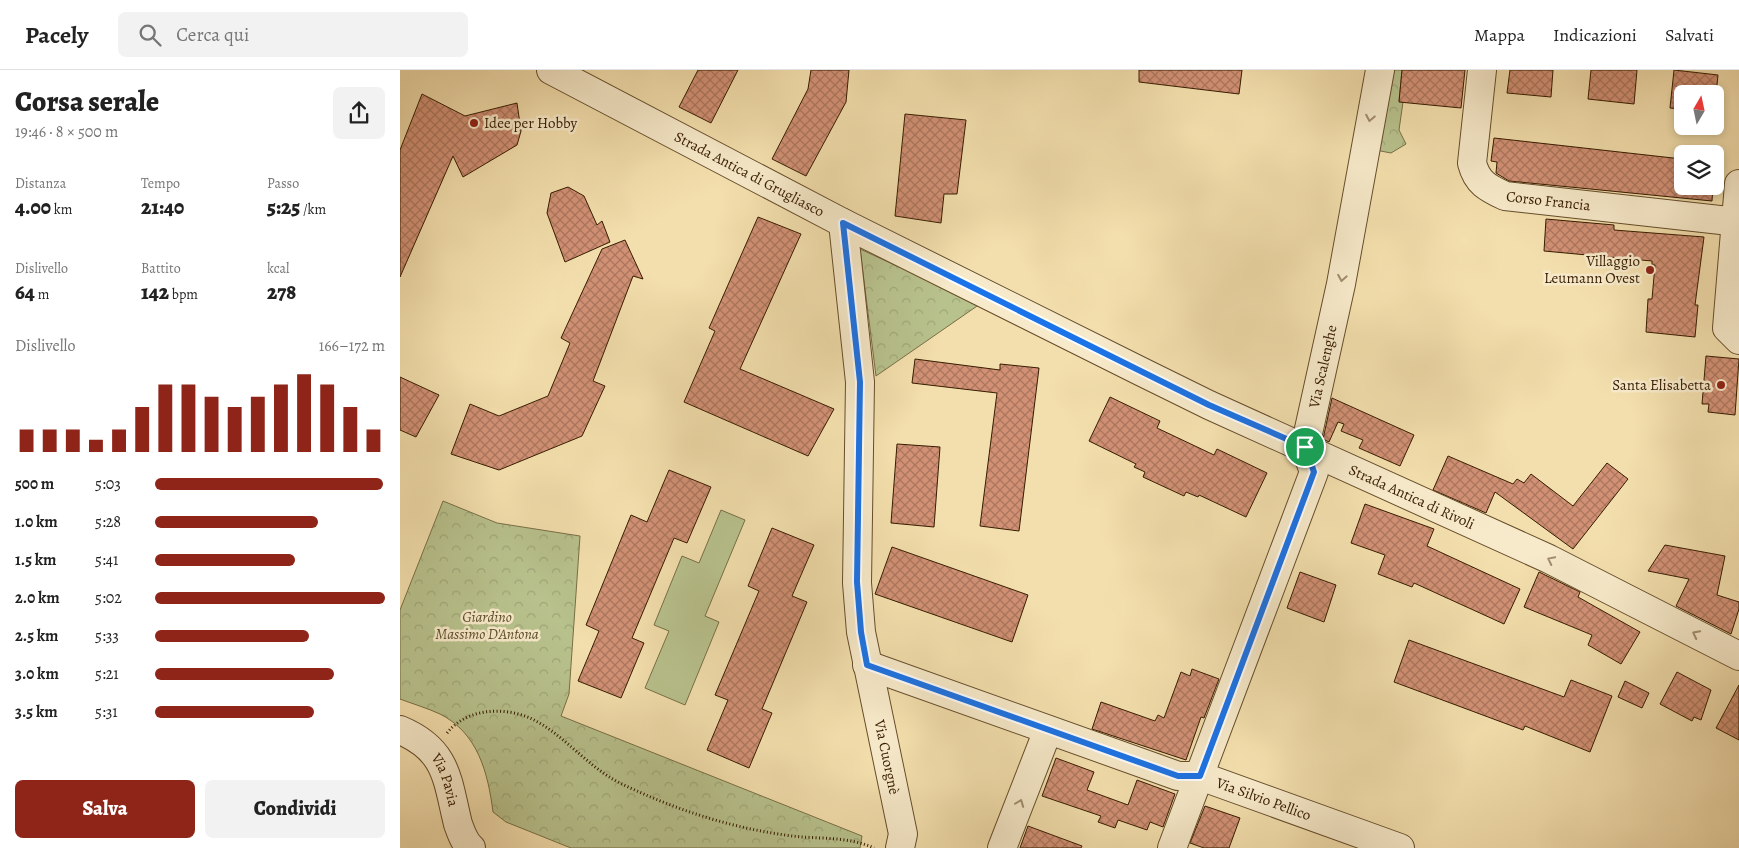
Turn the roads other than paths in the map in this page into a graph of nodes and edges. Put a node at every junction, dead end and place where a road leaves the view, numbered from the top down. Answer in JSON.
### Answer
{"nodes":[{"id":1,"x":551,"y":70,"type":"edge"},
{"id":2,"x":1380,"y":70,"type":"edge"},
{"id":3,"x":1482,"y":70,"type":"edge"},
{"id":4,"x":1739,"y":184,"type":"edge"},
{"id":5,"x":1737,"y":222,"type":"edge"},
{"id":6,"x":843,"y":223,"type":"junction"},
{"id":7,"x":1002,"y":302,"type":"joint"},
{"id":8,"x":1733,"y":334,"type":"edge"},
{"id":9,"x":1305,"y":447,"type":"junction"},
{"id":10,"x":1739,"y":656,"type":"edge"},
{"id":11,"x":867,"y":665,"type":"junction"},
{"id":12,"x":400,"y":730,"type":"edge"},
{"id":13,"x":1048,"y":730,"type":"junction"},
{"id":14,"x":1200,"y":776,"type":"junction"},
{"id":15,"x":471,"y":848,"type":"edge"},
{"id":16,"x":900,"y":848,"type":"edge"},
{"id":17,"x":1002,"y":848,"type":"edge"},
{"id":18,"x":1172,"y":848,"type":"edge"},
{"id":19,"x":1400,"y":848,"type":"edge"}],
"edges":[{"from":1,"to":6,"type":"street","name":"Strada Antica di Grugliasco"},
{"from":2,"to":9,"type":"street","name":"Via Scalenghe","one_way":true},
{"from":3,"to":5,"type":"street","name":"Corso Francia"},
{"from":4,"to":5,"type":"street"},
{"from":5,"to":8,"type":"street"},
{"from":6,"to":7,"type":"street","name":"Strada Antica di Grugliasco"},
{"from":6,"to":11,"type":"street","name":"Via Cuorgnè"},
{"from":7,"to":9,"type":"street","name":"Strada Antica di Rivoli"},
{"from":10,"to":9,"type":"street","name":"Strada Antica di Rivoli","one_way":true},
{"from":9,"to":14,"type":"street"},
{"from":11,"to":13,"type":"street"},
{"from":11,"to":16,"type":"street","name":"Via Cuorgnè"},
{"from":12,"to":15,"type":"street","name":"Via Pavia"},
{"from":13,"to":14,"type":"street","name":"Via Silvio Pellico"},
{"from":17,"to":13,"type":"street","one_way":true},
{"from":14,"to":18,"type":"street"},
{"from":14,"to":19,"type":"street","name":"Via Silvio Pellico"}]}
